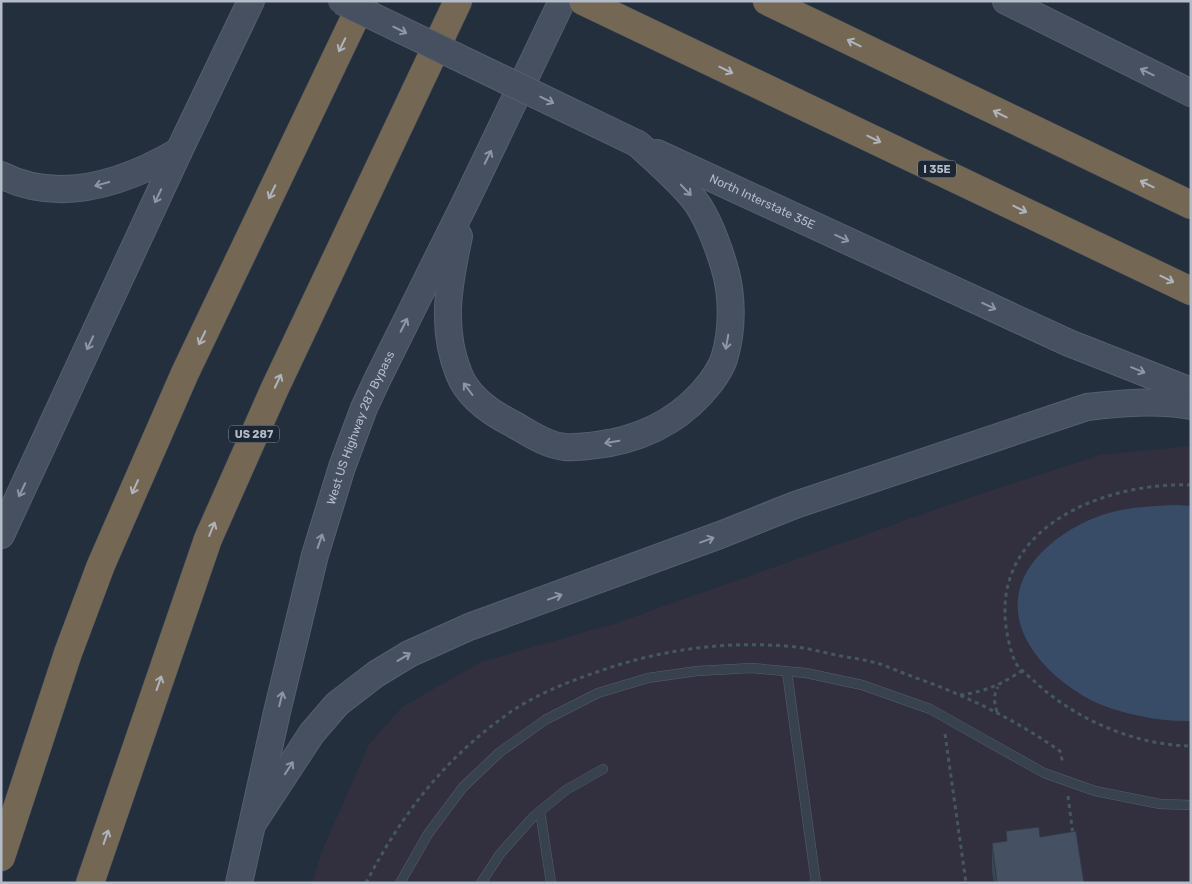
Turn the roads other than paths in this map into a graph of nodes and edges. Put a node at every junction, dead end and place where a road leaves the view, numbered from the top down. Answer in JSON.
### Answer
{"nodes":[{"id":1,"x":251,"y":1,"type":"edge"},
{"id":2,"x":340,"y":1,"type":"edge"},
{"id":3,"x":363,"y":1,"type":"edge"},
{"id":4,"x":458,"y":1,"type":"edge"},
{"id":5,"x":562,"y":1,"type":"edge"},
{"id":6,"x":583,"y":1,"type":"edge"},
{"id":7,"x":767,"y":1,"type":"edge"},
{"id":8,"x":1006,"y":1,"type":"edge"},
{"id":9,"x":1191,"y":93,"type":"edge"},
{"id":10,"x":638,"y":144,"type":"junction"},
{"id":11,"x":179,"y":151,"type":"junction"},
{"id":12,"x":1,"y":175,"type":"edge"},
{"id":13,"x":466,"y":201,"type":"junction"},
{"id":14,"x":1191,"y":205,"type":"edge"},
{"id":15,"x":1191,"y":291,"type":"edge"},
{"id":16,"x":1191,"y":391,"type":"edge"},
{"id":17,"x":1191,"y":406,"type":"edge"},
{"id":18,"x":1,"y":535,"type":"edge"},
{"id":19,"x":787,"y":672,"type":"junction"},
{"id":20,"x":603,"y":769,"type":"dead end"},
{"id":21,"x":1191,"y":805,"type":"edge"},
{"id":22,"x":540,"y":811,"type":"junction"},
{"id":23,"x":252,"y":823,"type":"junction"},
{"id":24,"x":1,"y":857,"type":"edge"},
{"id":25,"x":482,"y":882,"type":"edge"},
{"id":26,"x":90,"y":883,"type":"edge"},
{"id":27,"x":239,"y":883,"type":"edge"},
{"id":28,"x":400,"y":883,"type":"edge"},
{"id":29,"x":551,"y":883,"type":"edge"},
{"id":30,"x":816,"y":883,"type":"edge"}],
"edges":[{"from":1,"to":11,"type":"main road"},
{"from":2,"to":10,"type":"main road","name":"North Interstate 35E","one_way":true,"bridge":true},
{"from":3,"to":24,"type":"highway","one_way":true},
{"from":26,"to":4,"type":"highway","number":"US 287","one_way":true},
{"from":13,"to":5,"type":"main road","name":"West US Highway 287 Bypass","one_way":true},
{"from":6,"to":15,"type":"highway","number":"I 35E","one_way":true},
{"from":14,"to":7,"type":"highway","one_way":true},
{"from":9,"to":8,"type":"main road","one_way":true},
{"from":10,"to":13,"type":"main road","one_way":true},
{"from":10,"to":16,"type":"main road","name":"North Interstate 35E","one_way":true},
{"from":11,"to":12,"type":"main road","one_way":true},
{"from":11,"to":18,"type":"main road","one_way":true},
{"from":23,"to":13,"type":"main road","name":"West US Highway 287 Bypass","one_way":true},
{"from":23,"to":17,"type":"main road","one_way":true},
{"from":19,"to":21,"type":"lane"},
{"from":19,"to":28,"type":"lane"},
{"from":19,"to":30,"type":"lane"},
{"from":20,"to":22,"type":"lane"},
{"from":22,"to":25,"type":"lane"},
{"from":22,"to":29,"type":"lane"},
{"from":23,"to":27,"type":"main road","name":"West US Highway 287 Bypass"}]}
